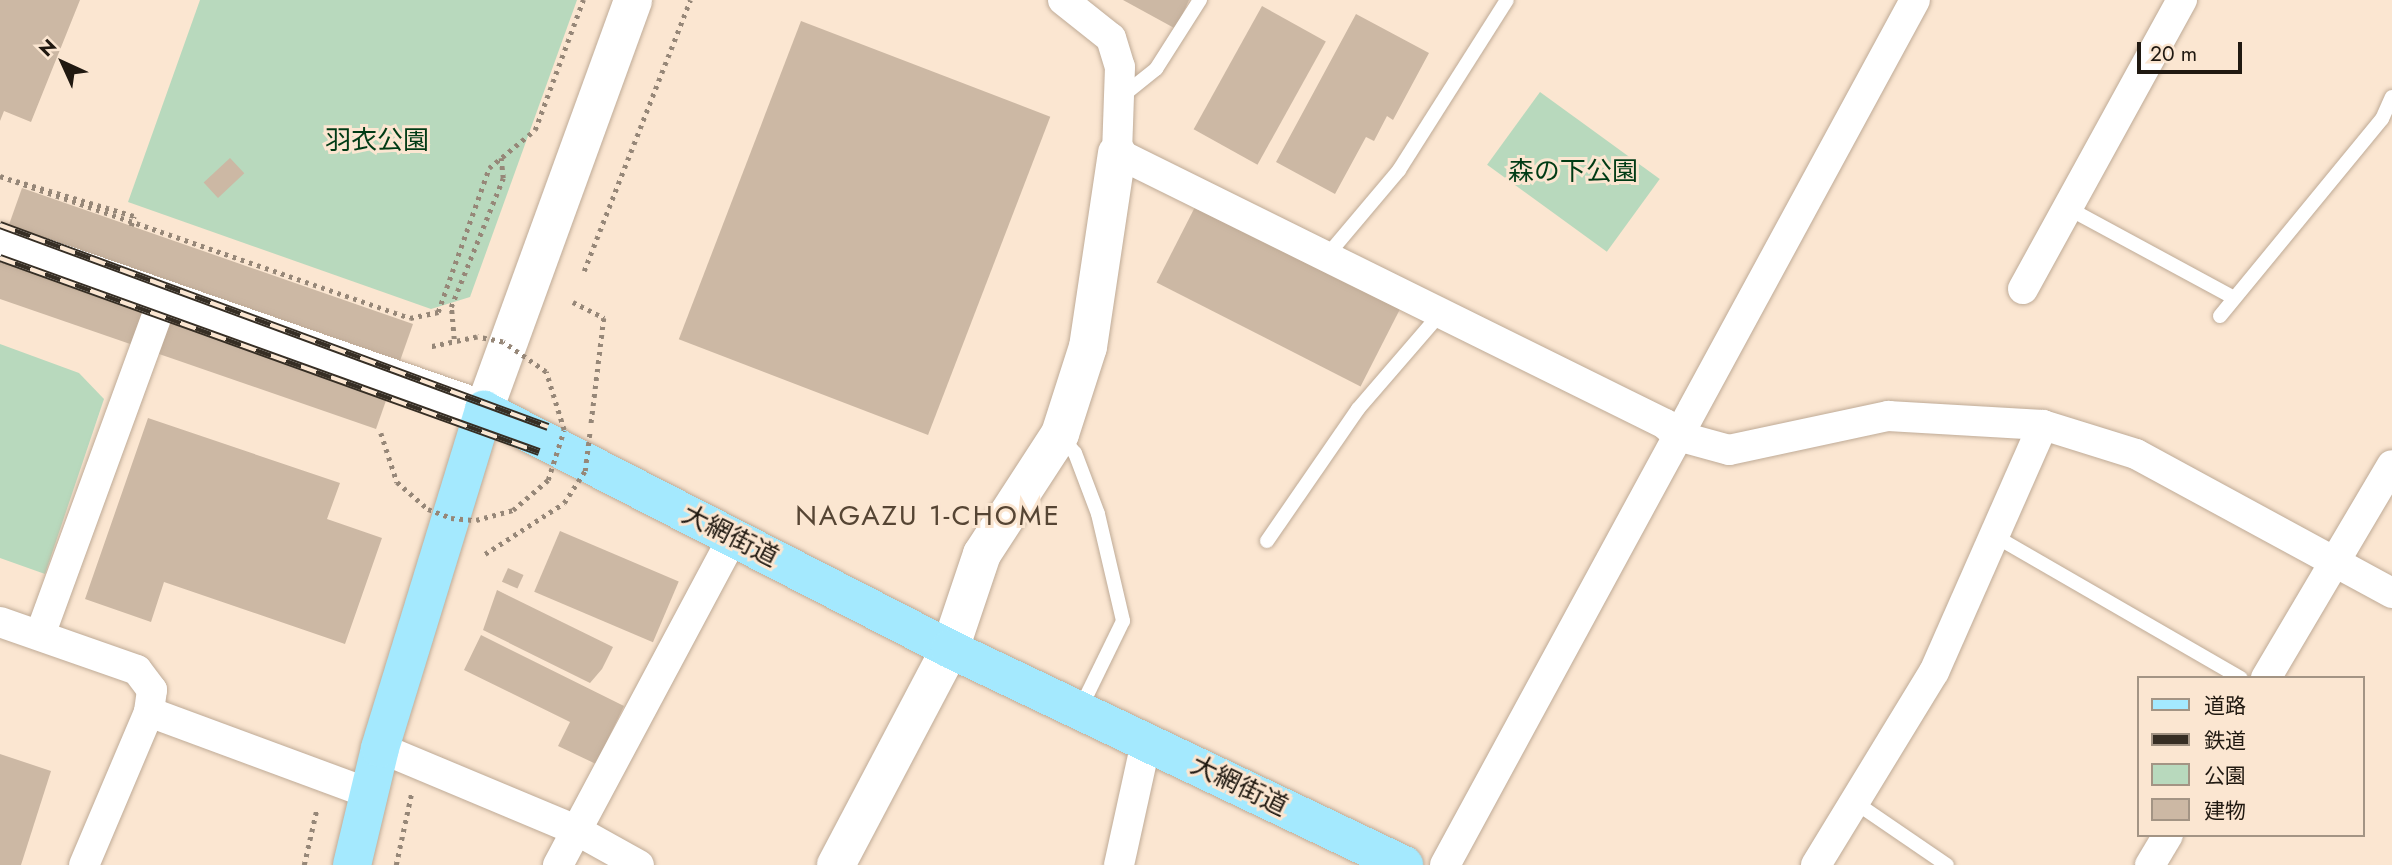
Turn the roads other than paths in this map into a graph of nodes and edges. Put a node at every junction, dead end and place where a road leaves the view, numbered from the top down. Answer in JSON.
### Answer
{"nodes":[{"id":1,"x":633,"y":0,"type":"edge"},
{"id":2,"x":1063,"y":0,"type":"edge"},
{"id":3,"x":1200,"y":0,"type":"edge"},
{"id":4,"x":1507,"y":0,"type":"edge"},
{"id":5,"x":1915,"y":0,"type":"edge"},
{"id":6,"x":2182,"y":0,"type":"edge"},
{"id":7,"x":1121,"y":97,"type":"junction"},
{"id":8,"x":2392,"y":97,"type":"edge"},
{"id":9,"x":1117,"y":153,"type":"junction"},
{"id":10,"x":2065,"y":206,"type":"junction"},
{"id":11,"x":0,"y":242,"type":"edge"},
{"id":12,"x":1325,"y":258,"type":"junction"},
{"id":13,"x":2023,"y":289,"type":"dead end"},
{"id":14,"x":2234,"y":298,"type":"junction"},
{"id":15,"x":163,"y":299,"type":"junction"},
{"id":16,"x":1440,"y":314,"type":"junction"},
{"id":17,"x":2220,"y":316,"type":"dead end"},
{"id":18,"x":484,"y":410,"type":"junction"},
{"id":19,"x":2043,"y":425,"type":"junction"},
{"id":20,"x":1060,"y":434,"type":"junction"},
{"id":21,"x":1678,"y":436,"type":"junction"},
{"id":22,"x":2392,"y":465,"type":"edge"},
{"id":23,"x":1993,"y":535,"type":"junction"},
{"id":24,"x":733,"y":537,"type":"junction"},
{"id":25,"x":1267,"y":541,"type":"dead end"},
{"id":26,"x":2332,"y":560,"type":"junction"},
{"id":27,"x":2392,"y":593,"type":"edge"},
{"id":28,"x":0,"y":622,"type":"edge"},
{"id":29,"x":40,"y":635,"type":"junction"},
{"id":30,"x":950,"y":649,"type":"junction"},
{"id":31,"x":2238,"y":676,"type":"edge"},
{"id":32,"x":2267,"y":676,"type":"edge"},
{"id":33,"x":1079,"y":710,"type":"junction"},
{"id":34,"x":149,"y":712,"type":"junction"},
{"id":35,"x":1146,"y":742,"type":"junction"},
{"id":36,"x":380,"y":748,"type":"junction"},
{"id":37,"x":368,"y":793,"type":"junction"},
{"id":38,"x":1856,"y":803,"type":"junction"},
{"id":39,"x":576,"y":830,"type":"junction"},
{"id":40,"x":2167,"y":837,"type":"edge"},
{"id":41,"x":85,"y":865,"type":"edge"},
{"id":42,"x":352,"y":865,"type":"edge"},
{"id":43,"x":558,"y":865,"type":"edge"},
{"id":44,"x":639,"y":865,"type":"edge"},
{"id":45,"x":836,"y":865,"type":"edge"},
{"id":46,"x":1119,"y":865,"type":"edge"},
{"id":47,"x":1404,"y":865,"type":"edge"},
{"id":48,"x":1445,"y":865,"type":"edge"},
{"id":49,"x":1816,"y":865,"type":"edge"},
{"id":50,"x":1947,"y":865,"type":"edge"},
{"id":51,"x":2150,"y":865,"type":"edge"}],
"edges":[{"from":1,"to":18,"type":"street"},
{"from":2,"to":7,"type":"street"},
{"from":3,"to":7,"type":"lane"},
{"from":4,"to":12,"type":"lane"},
{"from":5,"to":21,"type":"street"},
{"from":6,"to":10,"type":"street"},
{"from":7,"to":9,"type":"street"},
{"from":8,"to":14,"type":"lane"},
{"from":9,"to":12,"type":"street"},
{"from":9,"to":20,"type":"street"},
{"from":10,"to":13,"type":"street"},
{"from":10,"to":14,"type":"lane"},
{"from":11,"to":15,"type":"street"},
{"from":12,"to":16,"type":"street"},
{"from":14,"to":17,"type":"lane"},
{"from":15,"to":18,"type":"street"},
{"from":15,"to":29,"type":"street"},
{"from":16,"to":21,"type":"street"},
{"from":16,"to":25,"type":"lane"},
{"from":18,"to":24,"type":"main road","name":"大網街道"},
{"from":18,"to":36,"type":"main road"},
{"from":19,"to":21,"type":"street"},
{"from":19,"to":23,"type":"street"},
{"from":19,"to":26,"type":"street"},
{"from":20,"to":30,"type":"street"},
{"from":20,"to":33,"type":"lane"},
{"from":21,"to":48,"type":"street"},
{"from":22,"to":26,"type":"street"},
{"from":23,"to":31,"type":"lane"},
{"from":23,"to":38,"type":"street"},
{"from":24,"to":30,"type":"main road","name":"大網街道"},
{"from":24,"to":39,"type":"street"},
{"from":26,"to":27,"type":"street"},
{"from":26,"to":32,"type":"street"},
{"from":28,"to":29,"type":"street"},
{"from":29,"to":34,"type":"street"},
{"from":30,"to":33,"type":"main road","name":"大網街道"},
{"from":30,"to":45,"type":"street"},
{"from":33,"to":35,"type":"main road","name":"大網街道"},
{"from":34,"to":37,"type":"street"},
{"from":34,"to":41,"type":"street"},
{"from":35,"to":46,"type":"street"},
{"from":35,"to":47,"type":"main road","name":"大網街道"},
{"from":36,"to":37,"type":"main road"},
{"from":36,"to":39,"type":"street"},
{"from":37,"to":42,"type":"main road"},
{"from":38,"to":49,"type":"street"},
{"from":38,"to":50,"type":"lane"},
{"from":39,"to":43,"type":"street"},
{"from":39,"to":44,"type":"street"},
{"from":40,"to":51,"type":"street"}]}
